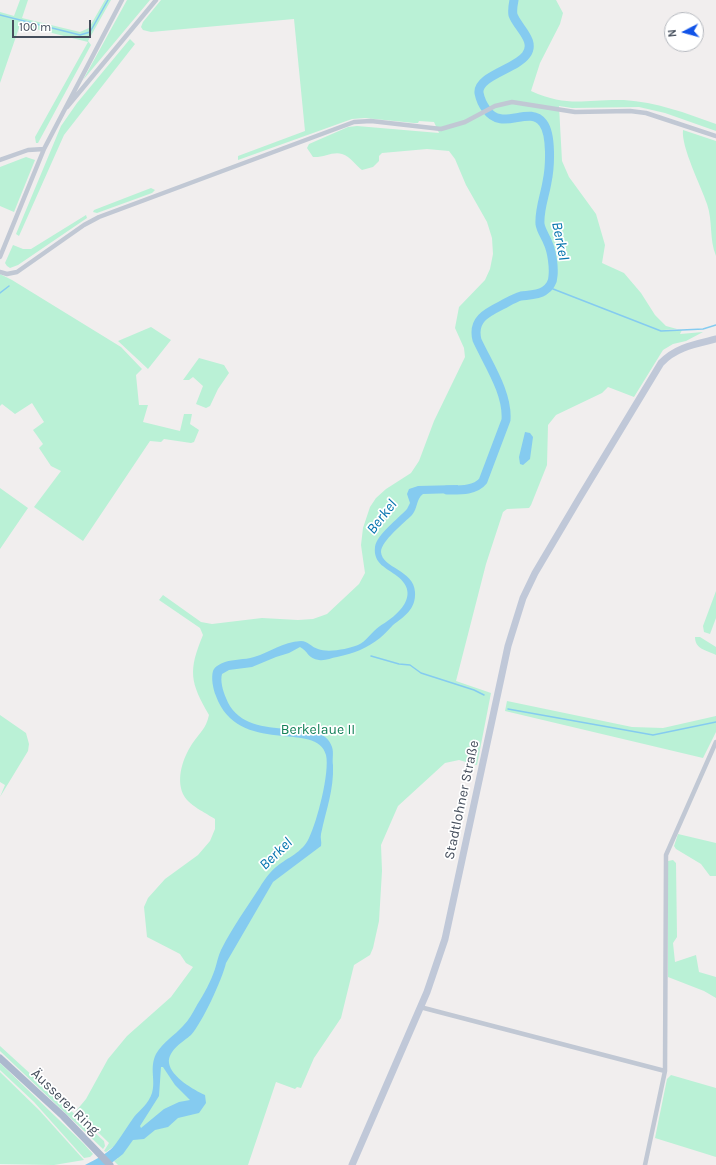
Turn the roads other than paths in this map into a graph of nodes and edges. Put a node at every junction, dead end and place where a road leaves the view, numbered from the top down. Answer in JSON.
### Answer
{"nodes":[{"id":1,"x":122,"y":0,"type":"edge"},
{"id":2,"x":156,"y":0,"type":"edge"},
{"id":3,"x":61,"y":114,"type":"junction"},
{"id":4,"x":716,"y":136,"type":"edge"},
{"id":5,"x":44,"y":149,"type":"junction"},
{"id":6,"x":0,"y":160,"type":"edge"},
{"id":7,"x":0,"y":257,"type":"edge"},
{"id":8,"x":0,"y":272,"type":"edge"},
{"id":9,"x":716,"y":338,"type":"edge"},
{"id":10,"x":716,"y":742,"type":"edge"},
{"id":11,"x":420,"y":1007,"type":"junction"},
{"id":12,"x":0,"y":1058,"type":"edge"},
{"id":13,"x":665,"y":1071,"type":"junction"},
{"id":14,"x":110,"y":1165,"type":"edge"},
{"id":15,"x":352,"y":1165,"type":"edge"},
{"id":16,"x":645,"y":1165,"type":"edge"}],
"edges":[{"from":1,"to":3,"type":"street"},
{"from":2,"to":3,"type":"street"},
{"from":3,"to":5,"type":"street"},
{"from":4,"to":8,"type":"street"},
{"from":5,"to":6,"type":"street"},
{"from":5,"to":7,"type":"street"},
{"from":9,"to":11,"type":"street","name":"Stadtlohner Straße"},
{"from":10,"to":13,"type":"street"},
{"from":11,"to":13,"type":"street"},
{"from":11,"to":15,"type":"street","name":"Stadtlohner Straße"},
{"from":12,"to":14,"type":"main road","name":"Äusserer Ring"},
{"from":13,"to":16,"type":"street"}]}
